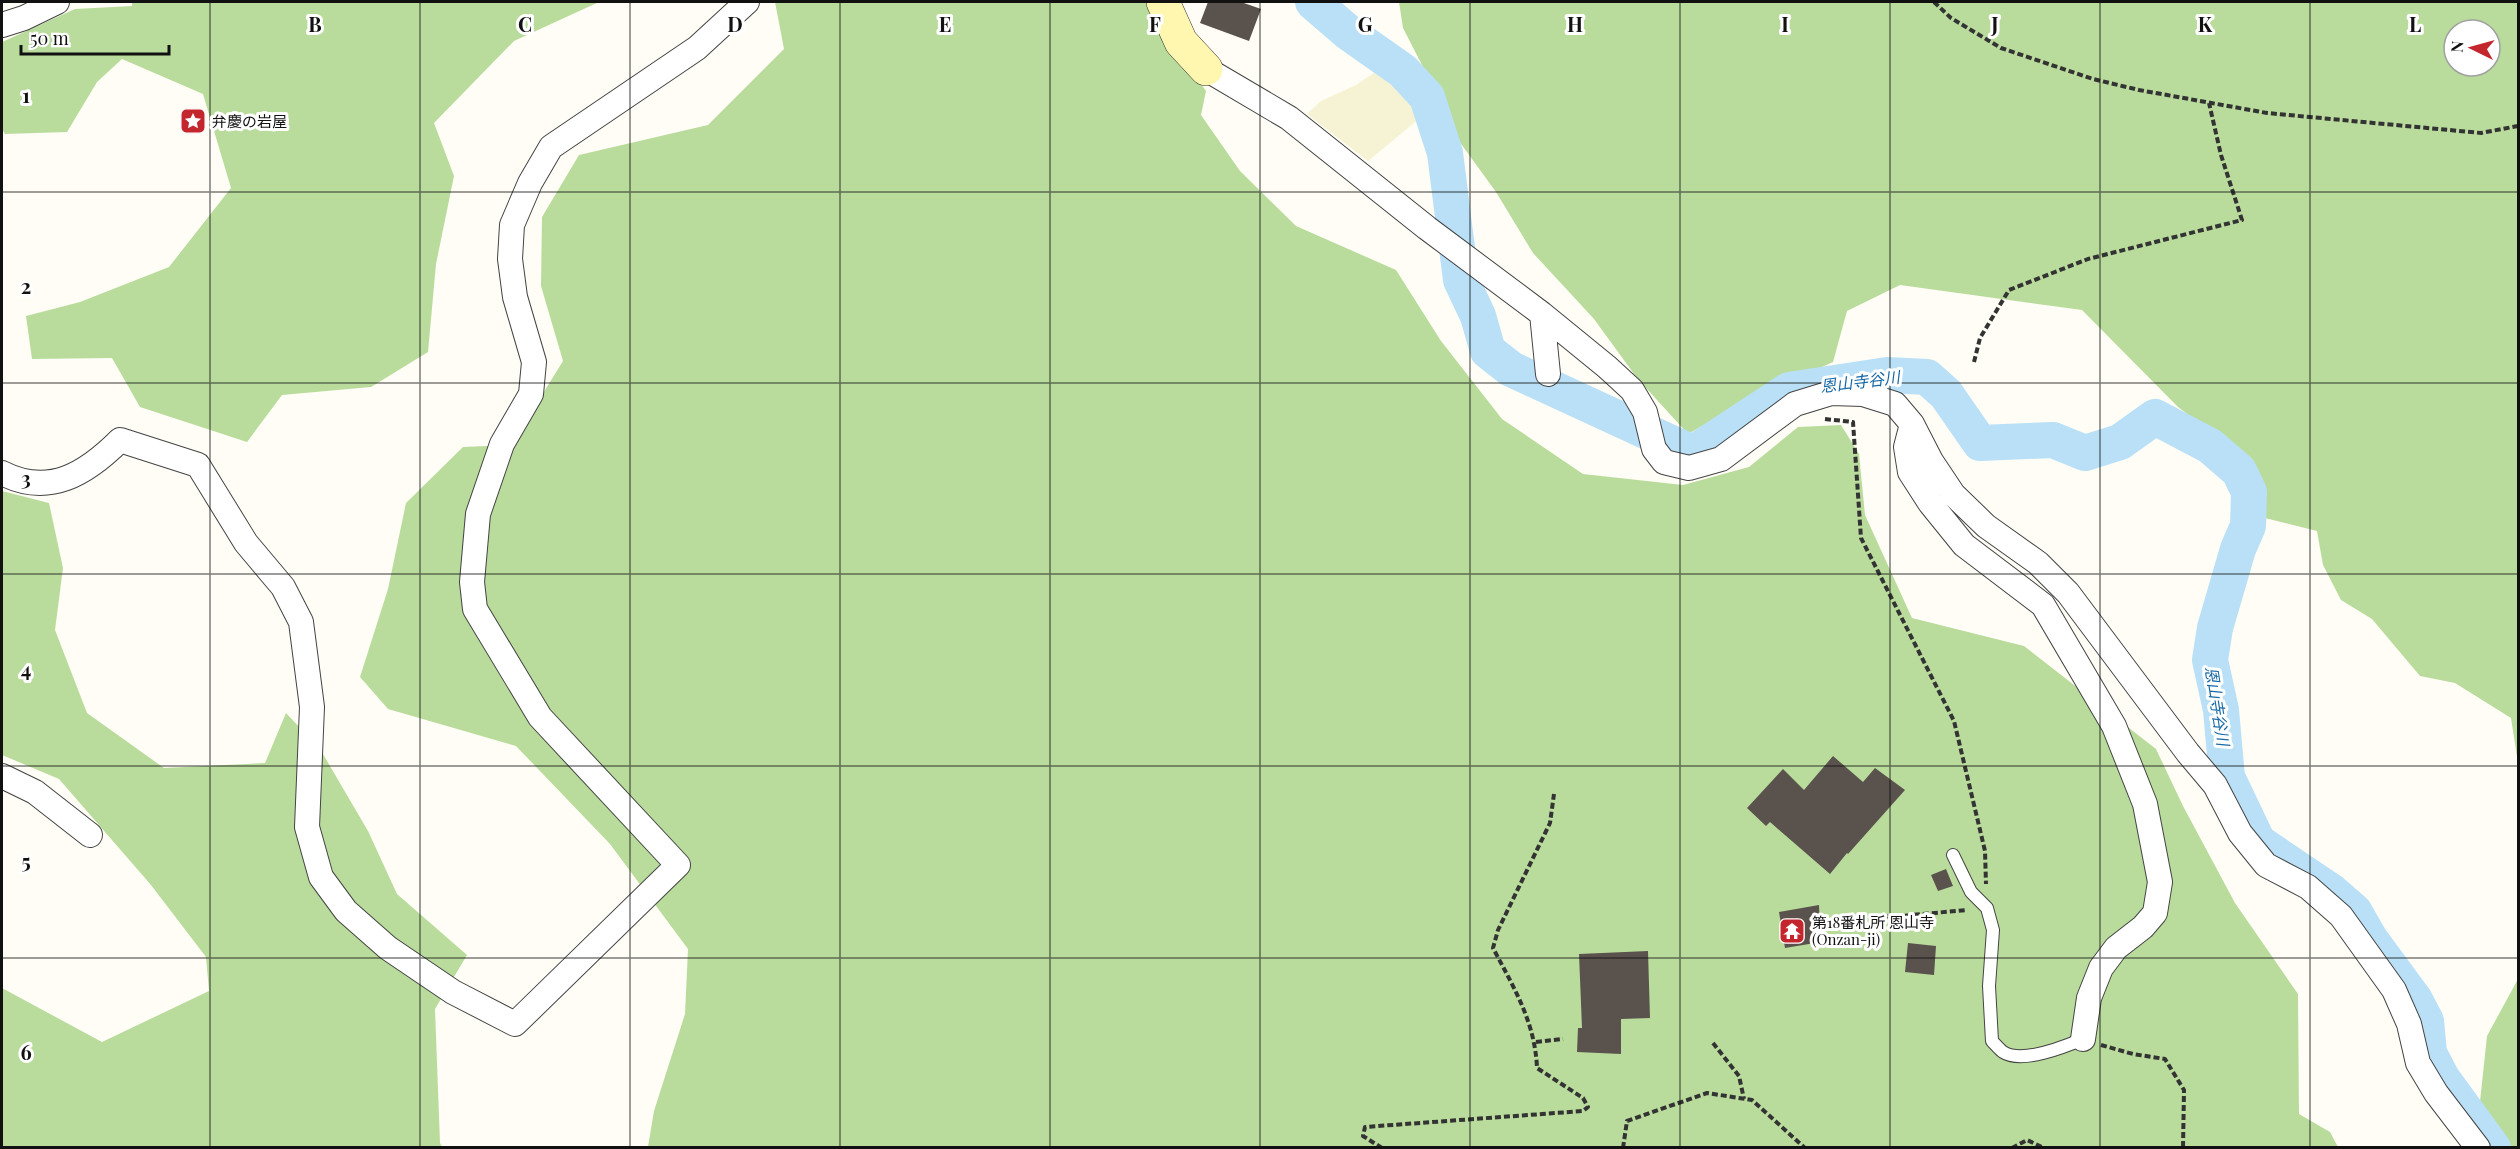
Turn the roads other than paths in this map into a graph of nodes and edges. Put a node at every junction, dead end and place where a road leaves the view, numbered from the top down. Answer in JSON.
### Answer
{"nodes":[{"id":1,"x":57,"y":2,"type":"edge"},
{"id":2,"x":747,"y":2,"type":"edge"},
{"id":3,"x":1163,"y":2,"type":"edge"},
{"id":4,"x":2,"y":25,"type":"edge"},
{"id":5,"x":1206,"y":69,"type":"joint"},
{"id":6,"x":1542,"y":314,"type":"junction"},
{"id":7,"x":1548,"y":374,"type":"dead end"},
{"id":8,"x":1912,"y":424,"type":"junction"},
{"id":9,"x":2,"y":473,"type":"edge"},
{"id":10,"x":2,"y":776,"type":"edge"},
{"id":11,"x":90,"y":836,"type":"dead end"},
{"id":12,"x":1953,"y":855,"type":"dead end"},
{"id":13,"x":2083,"y":1039,"type":"joint"},
{"id":14,"x":2478,"y":1148,"type":"edge"}],
"edges":[{"from":1,"to":4,"type":"street"},
{"from":2,"to":9,"type":"street"},
{"from":3,"to":5,"type":"street"},
{"from":5,"to":6,"type":"street"},
{"from":6,"to":7,"type":"street"},
{"from":6,"to":8,"type":"street"},
{"from":8,"to":13,"type":"street"},
{"from":8,"to":14,"type":"street"},
{"from":10,"to":11,"type":"street"},
{"from":12,"to":13,"type":"lane"}]}
